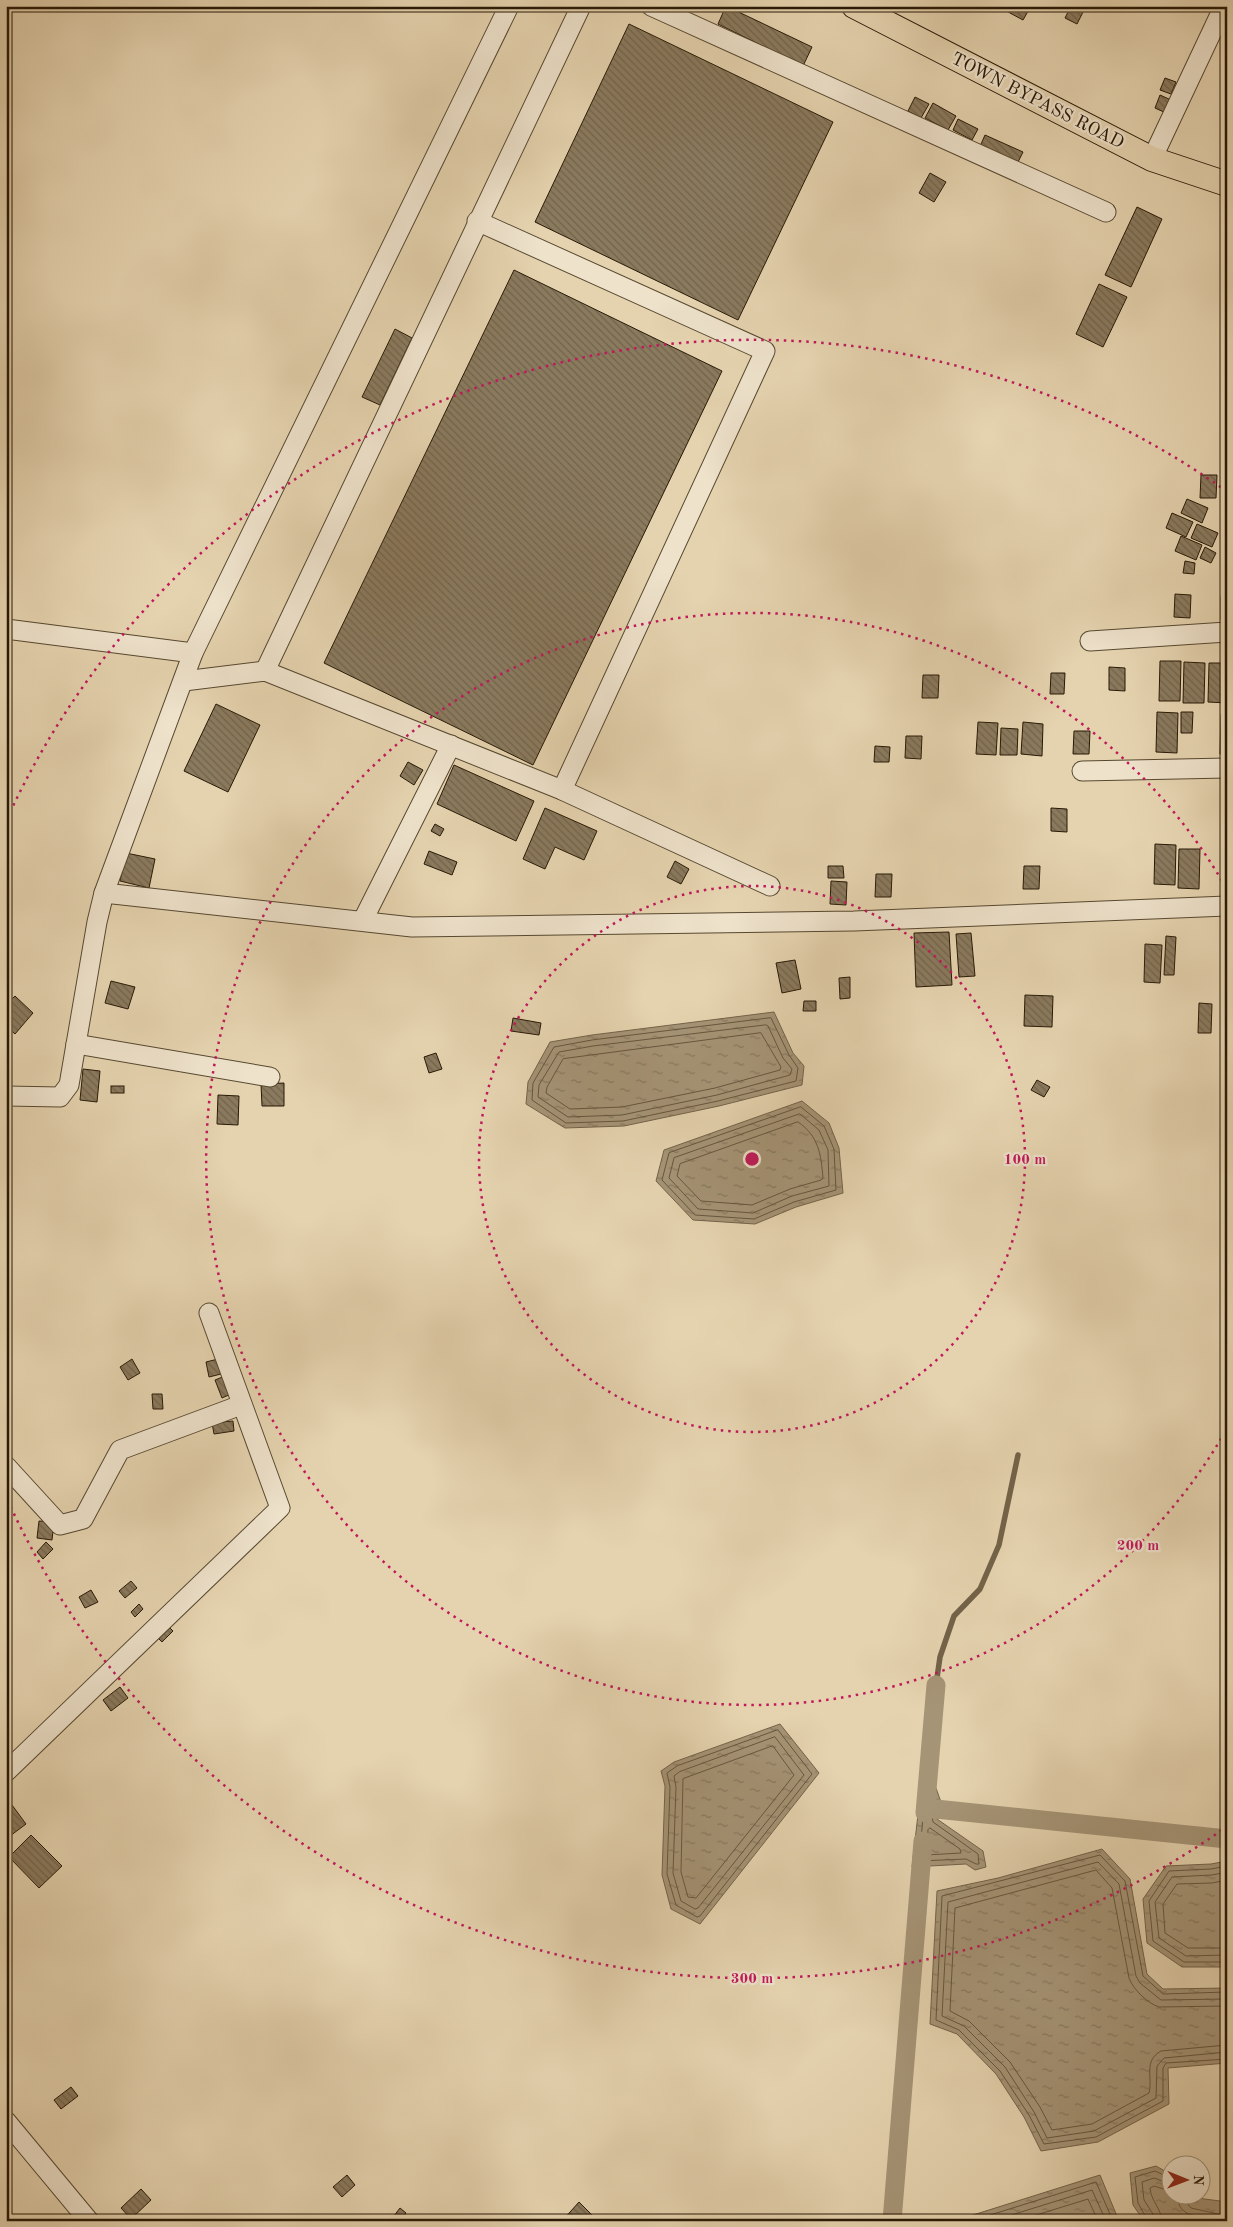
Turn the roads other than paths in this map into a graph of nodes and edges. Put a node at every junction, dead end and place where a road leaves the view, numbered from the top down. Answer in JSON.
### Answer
{"nodes":[{"id":1,"x":509,"y":6,"type":"edge"},
{"id":2,"x":580,"y":6,"type":"edge"},
{"id":3,"x":651,"y":6,"type":"edge"},
{"id":4,"x":854,"y":6,"type":"edge"},
{"id":5,"x":1224,"y":6,"type":"edge"},
{"id":6,"x":1152,"y":159,"type":"junction"},
{"id":7,"x":1227,"y":184,"type":"edge"},
{"id":8,"x":1106,"y":212,"type":"dead end"},
{"id":9,"x":477,"y":221,"type":"junction"},
{"id":10,"x":6,"y":629,"type":"edge"},
{"id":11,"x":1227,"y":632,"type":"edge"},
{"id":12,"x":1090,"y":641,"type":"dead end"},
{"id":13,"x":193,"y":653,"type":"junction"},
{"id":14,"x":264,"y":670,"type":"junction"},
{"id":15,"x":184,"y":681,"type":"junction"},
{"id":16,"x":451,"y":745,"type":"junction"},
{"id":17,"x":1227,"y":768,"type":"edge"},
{"id":18,"x":1082,"y":771,"type":"dead end"},
{"id":19,"x":562,"y":790,"type":"junction"},
{"id":20,"x":770,"y":886,"type":"dead end"},
{"id":21,"x":104,"y":893,"type":"junction"},
{"id":22,"x":1227,"y":906,"type":"edge"},
{"id":23,"x":364,"y":920,"type":"junction"},
{"id":24,"x":76,"y":1044,"type":"junction"},
{"id":25,"x":270,"y":1077,"type":"dead end"},
{"id":26,"x":6,"y":1096,"type":"edge"},
{"id":27,"x":209,"y":1313,"type":"dead end"},
{"id":28,"x":242,"y":1405,"type":"junction"},
{"id":29,"x":6,"y":1466,"type":"edge"},
{"id":30,"x":6,"y":1772,"type":"edge"},
{"id":31,"x":6,"y":2121,"type":"edge"},
{"id":32,"x":89,"y":2221,"type":"edge"}],
"edges":[{"from":1,"to":13,"type":"street"},
{"from":2,"to":9,"type":"street"},
{"from":3,"to":8,"type":"street"},
{"from":4,"to":6,"type":"main road","name":"TOWN BYPASS ROAD"},
{"from":5,"to":6,"type":"street"},
{"from":6,"to":7,"type":"main road","name":"TOWN BYPASS ROAD"},
{"from":9,"to":14,"type":"street"},
{"from":9,"to":19,"type":"street"},
{"from":10,"to":13,"type":"street"},
{"from":11,"to":12,"type":"street"},
{"from":13,"to":15,"type":"street"},
{"from":14,"to":15,"type":"street"},
{"from":14,"to":16,"type":"street"},
{"from":15,"to":21,"type":"street"},
{"from":16,"to":19,"type":"street"},
{"from":16,"to":23,"type":"street"},
{"from":17,"to":18,"type":"street"},
{"from":19,"to":20,"type":"street"},
{"from":21,"to":23,"type":"street"},
{"from":21,"to":24,"type":"street"},
{"from":22,"to":23,"type":"street"},
{"from":24,"to":25,"type":"street"},
{"from":24,"to":26,"type":"street"},
{"from":27,"to":28,"type":"street"},
{"from":28,"to":29,"type":"street"},
{"from":28,"to":30,"type":"street"},
{"from":31,"to":32,"type":"street"}]}
